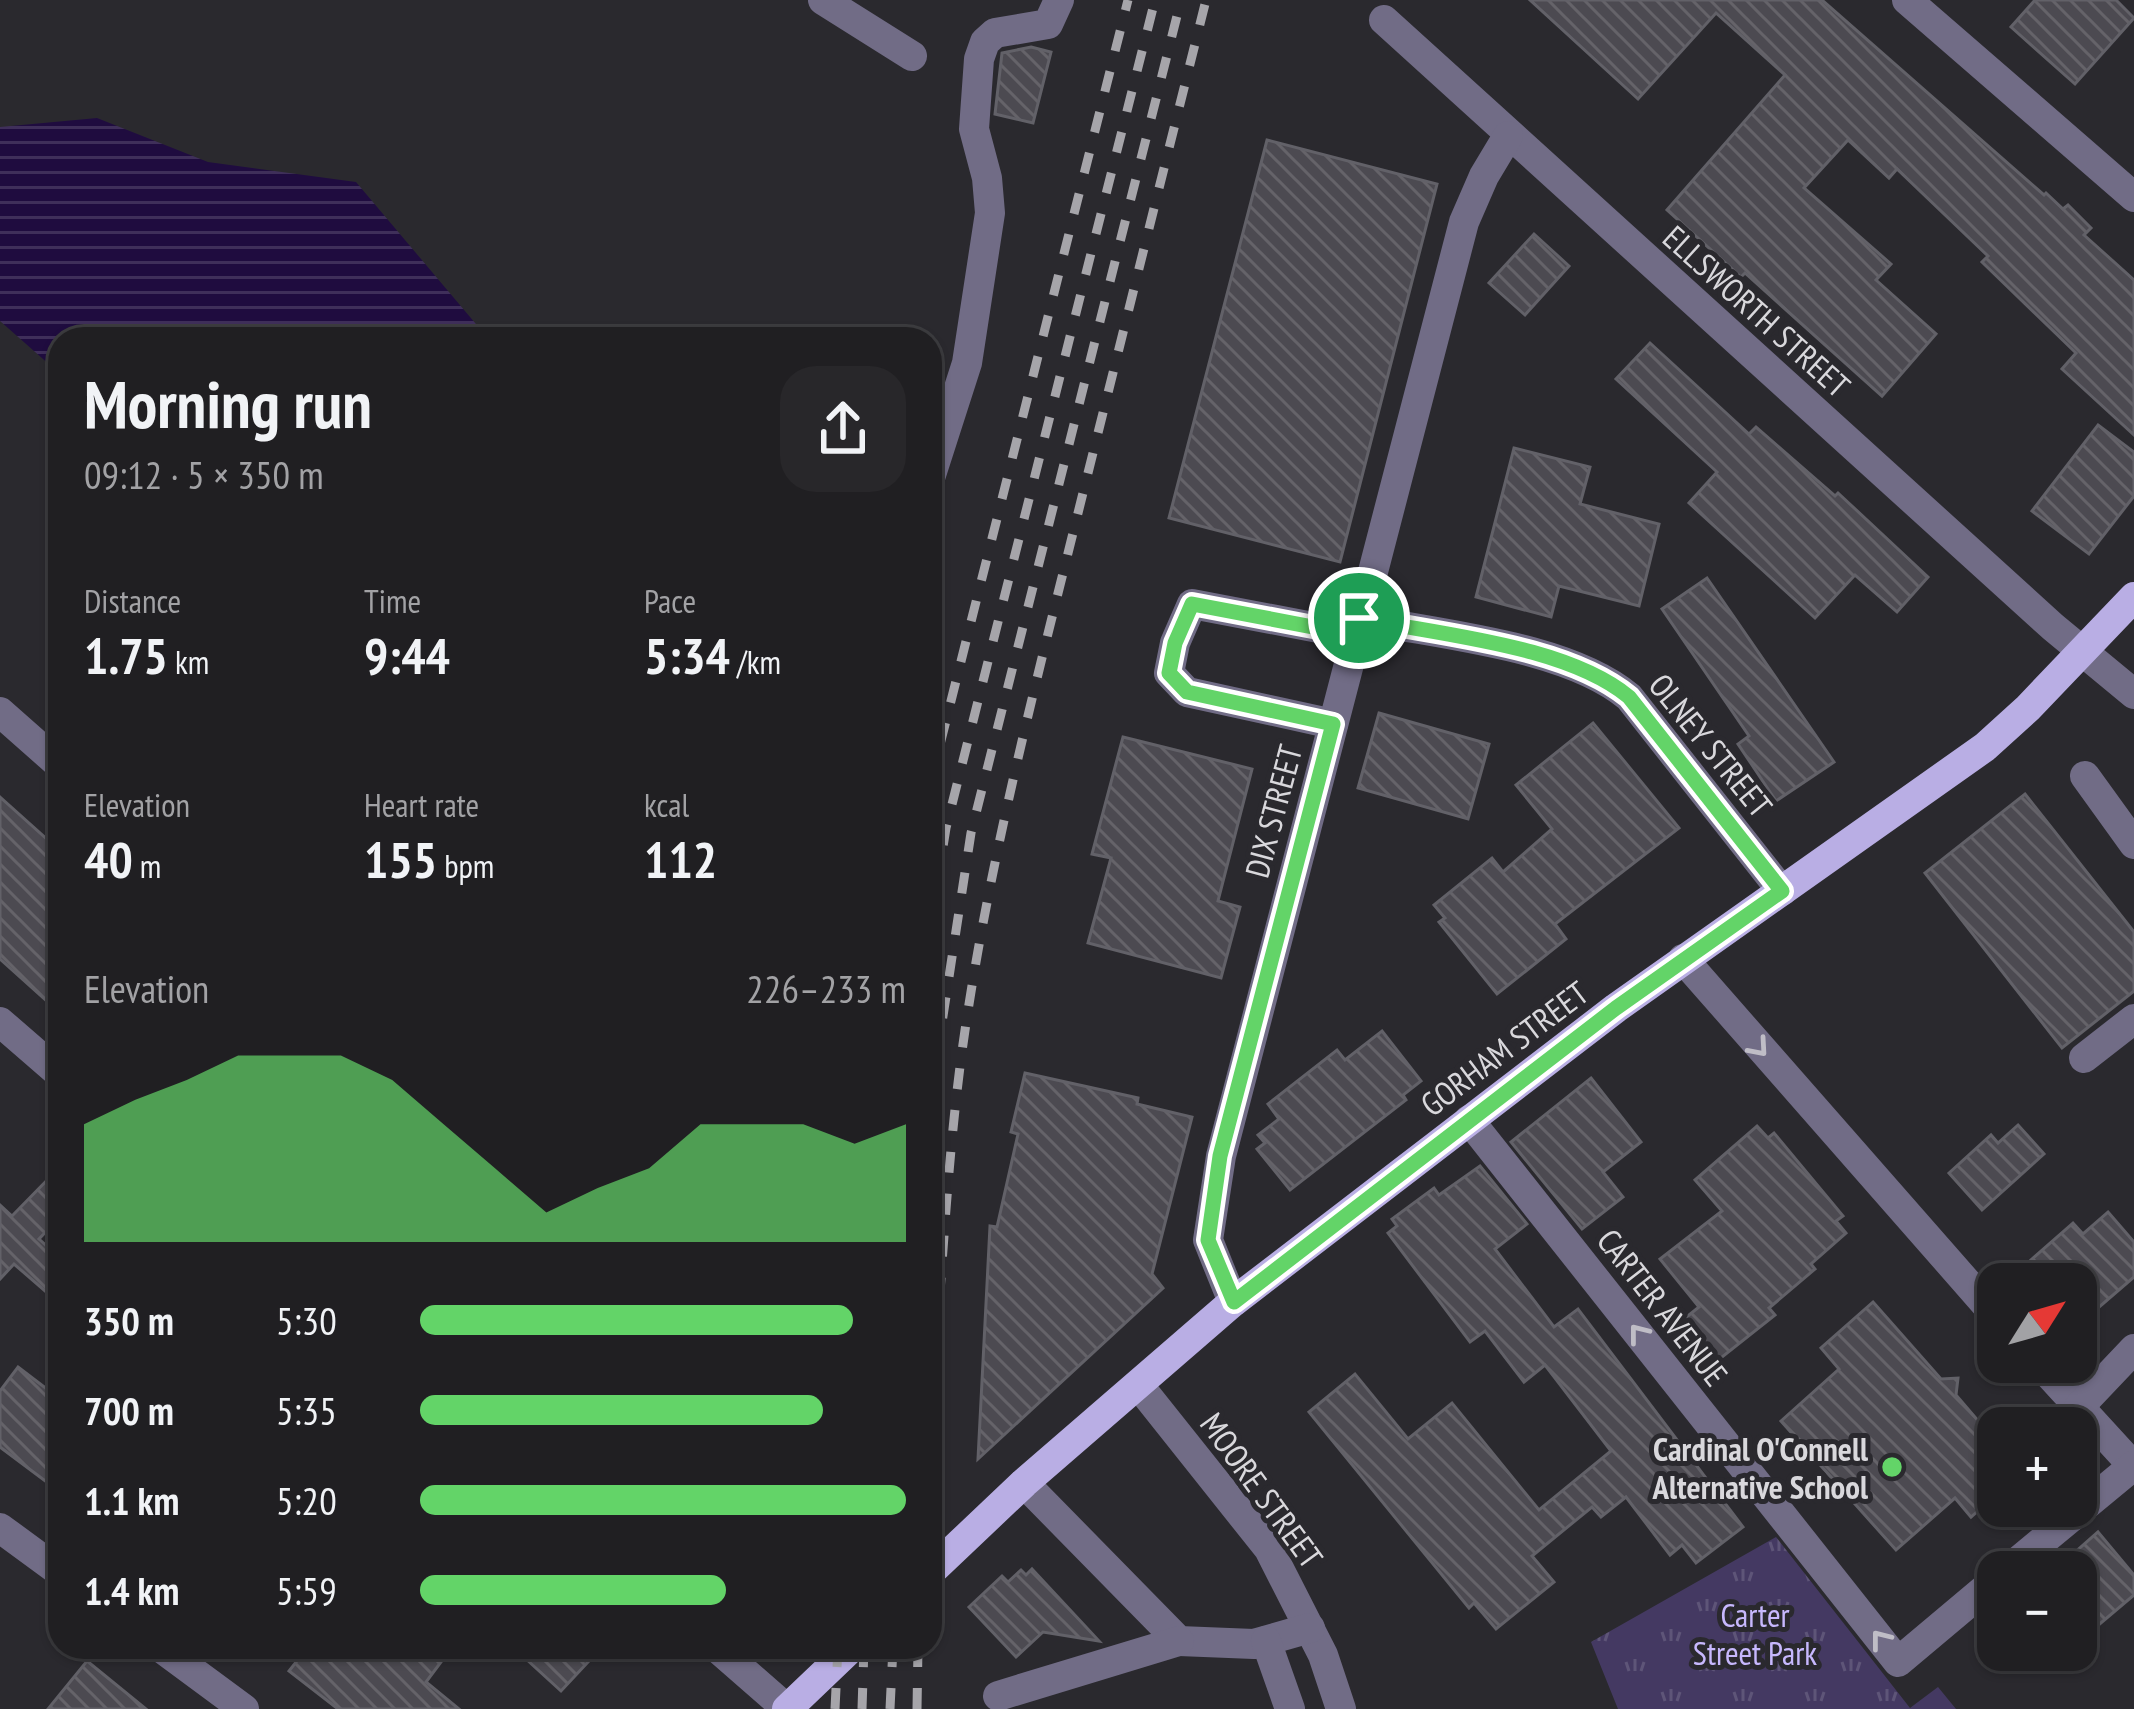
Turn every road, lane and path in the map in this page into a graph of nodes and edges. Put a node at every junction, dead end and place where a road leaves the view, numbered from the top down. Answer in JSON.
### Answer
{"nodes":[{"id":1,"x":823,"y":0,"type":"edge"},
{"id":2,"x":1059,"y":0,"type":"edge"},
{"id":3,"x":1907,"y":0,"type":"edge"},
{"id":4,"x":1384,"y":20,"type":"dead end"},
{"id":5,"x":912,"y":56,"type":"dead end"},
{"id":6,"x":1508,"y":136,"type":"junction"},
{"id":7,"x":2134,"y":197,"type":"edge"},
{"id":8,"x":942,"y":442,"type":"edge"},
{"id":9,"x":2134,"y":597,"type":"edge"},
{"id":10,"x":1357,"y":627,"type":"junction"},
{"id":11,"x":2083,"y":653,"type":"junction"},
{"id":12,"x":2134,"y":694,"type":"edge"},
{"id":13,"x":0,"y":712,"type":"edge"},
{"id":14,"x":1333,"y":724,"type":"junction"},
{"id":15,"x":48,"y":754,"type":"edge"},
{"id":16,"x":2085,"y":776,"type":"dead end"},
{"id":17,"x":2134,"y":844,"type":"edge"},
{"id":18,"x":1782,"y":891,"type":"junction"},
{"id":19,"x":1683,"y":959,"type":"junction"},
{"id":20,"x":2134,"y":1018,"type":"edge"},
{"id":21,"x":0,"y":1022,"type":"edge"},
{"id":22,"x":2084,"y":1058,"type":"dead end"},
{"id":23,"x":48,"y":1064,"type":"edge"},
{"id":24,"x":1469,"y":1120,"type":"junction"},
{"id":25,"x":1977,"y":1294,"type":"edge"},
{"id":26,"x":1234,"y":1302,"type":"junction"},
{"id":27,"x":2134,"y":1348,"type":"edge"},
{"id":28,"x":2057,"y":1383,"type":"edge"},
{"id":29,"x":1139,"y":1387,"type":"junction"},
{"id":30,"x":2079,"y":1407,"type":"joint"},
{"id":31,"x":2097,"y":1427,"type":"edge"},
{"id":32,"x":2133,"y":1467,"type":"edge"},
{"id":33,"x":1024,"y":1483,"type":"junction"},
{"id":34,"x":0,"y":1528,"type":"edge"},
{"id":35,"x":2031,"y":1551,"type":"edge"},
{"id":36,"x":942,"y":1561,"type":"edge"},
{"id":37,"x":48,"y":1563,"type":"edge"},
{"id":38,"x":1977,"y":1596,"type":"edge"},
{"id":39,"x":1310,"y":1628,"type":"junction"},
{"id":40,"x":1179,"y":1641,"type":"junction"},
{"id":41,"x":1266,"y":1641,"type":"junction"},
{"id":42,"x":176,"y":1659,"type":"edge"},
{"id":43,"x":730,"y":1659,"type":"edge"},
{"id":44,"x":839,"y":1659,"type":"edge"},
{"id":45,"x":998,"y":1696,"type":"dead end"},
{"id":46,"x":244,"y":1709,"type":"edge"},
{"id":47,"x":787,"y":1709,"type":"edge"},
{"id":48,"x":1290,"y":1709,"type":"edge"},
{"id":49,"x":1341,"y":1709,"type":"edge"}],
"edges":[{"from":1,"to":5,"type":"street"},
{"from":2,"to":8,"type":"street"},
{"from":3,"to":7,"type":"street"},
{"from":4,"to":6,"type":"street","name":"ELLSWORTH STREET"},
{"from":6,"to":10,"type":"street","name":"DIX STREET"},
{"from":6,"to":11,"type":"street","name":"ELLSWORTH STREET"},
{"from":9,"to":11,"type":"main road","name":"GORHAM STREET"},
{"from":10,"to":14,"type":"street","name":"DIX STREET"},
{"from":10,"to":14,"type":"street","name":"OLNEY STREET"},
{"from":10,"to":18,"type":"street","name":"OLNEY STREET"},
{"from":11,"to":12,"type":"street","name":"ELLSWORTH STREET"},
{"from":11,"to":18,"type":"main road","name":"GORHAM STREET"},
{"from":13,"to":15,"type":"street"},
{"from":14,"to":26,"type":"street","name":"DIX STREET"},
{"from":16,"to":17,"type":"street"},
{"from":18,"to":19,"type":"main road","name":"GORHAM STREET"},
{"from":19,"to":24,"type":"main road","name":"GORHAM STREET"},
{"from":19,"to":25,"type":"street","one_way":true},
{"from":20,"to":22,"type":"street"},
{"from":21,"to":23,"type":"street"},
{"from":24,"to":26,"type":"main road","name":"GORHAM STREET"},
{"from":38,"to":24,"type":"street","name":"CARTER AVENUE","one_way":true},
{"from":26,"to":29,"type":"main road","name":"GORHAM STREET"},
{"from":27,"to":30,"type":"street"},
{"from":28,"to":30,"type":"street"},
{"from":29,"to":33,"type":"main road","name":"GORHAM STREET"},
{"from":29,"to":39,"type":"street","name":"MOORE STREET"},
{"from":31,"to":32,"type":"street"},
{"from":32,"to":35,"type":"street"},
{"from":33,"to":36,"type":"main road","name":"GORHAM STREET"},
{"from":33,"to":40,"type":"street"},
{"from":34,"to":37,"type":"street"},
{"from":39,"to":41,"type":"street"},
{"from":39,"to":49,"type":"street","name":"MOORE STREET"},
{"from":40,"to":41,"type":"street"},
{"from":40,"to":45,"type":"street"},
{"from":41,"to":48,"type":"street"},
{"from":42,"to":46,"type":"street"},
{"from":43,"to":47,"type":"street"},
{"from":44,"to":47,"type":"main road"}]}
